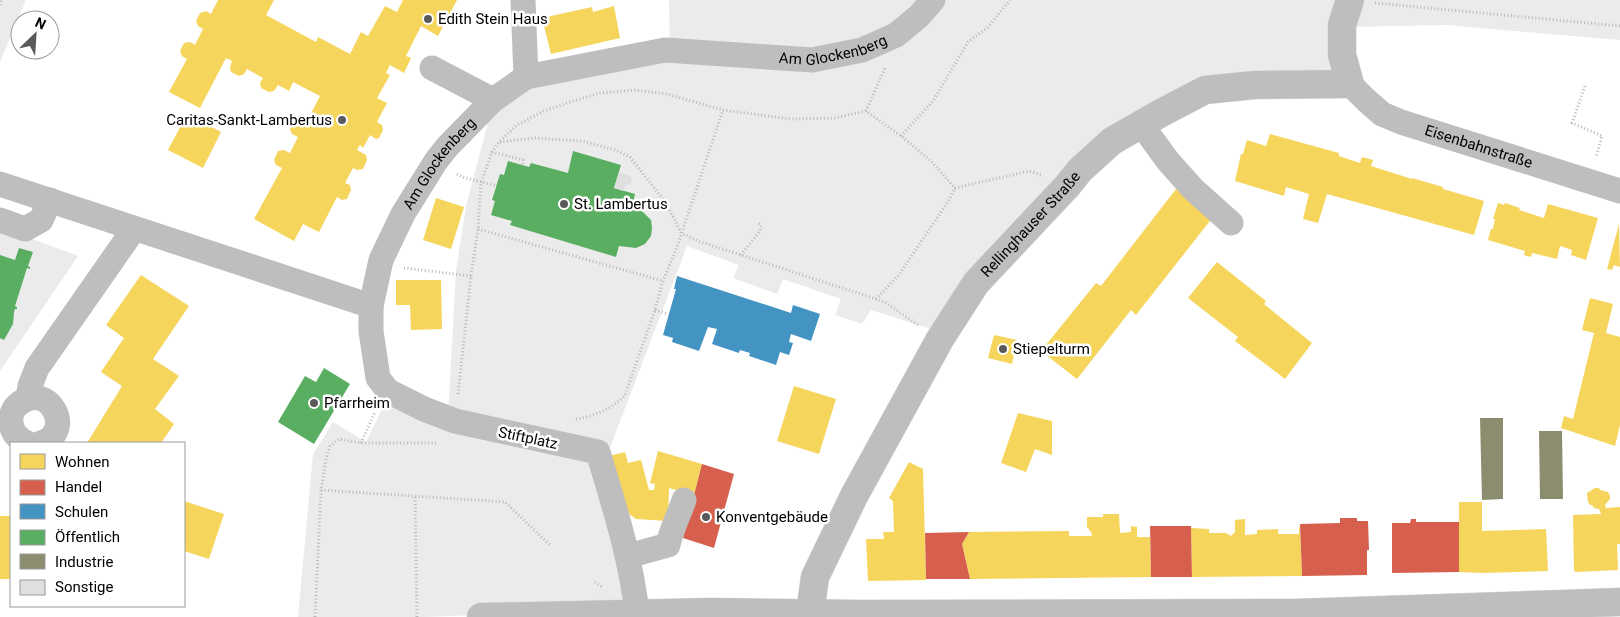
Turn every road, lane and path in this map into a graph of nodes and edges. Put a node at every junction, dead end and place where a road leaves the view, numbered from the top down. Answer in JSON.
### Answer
{"nodes":[{"id":1,"x":2,"y":0,"type":"edge"},
{"id":2,"x":523,"y":0,"type":"edge"},
{"id":3,"x":933,"y":0,"type":"edge"},
{"id":4,"x":1010,"y":0,"type":"edge"},
{"id":5,"x":1362,"y":1,"type":"edge"},
{"id":6,"x":0,"y":5,"type":"edge"},
{"id":7,"x":1620,"y":26,"type":"edge"},
{"id":8,"x":432,"y":68,"type":"dead end"},
{"id":9,"x":885,"y":69,"type":"dead end"},
{"id":10,"x":526,"y":77,"type":"junction"},
{"id":11,"x":1350,"y":84,"type":"junction"},
{"id":12,"x":1585,"y":86,"type":"dead end"},
{"id":13,"x":493,"y":100,"type":"junction"},
{"id":14,"x":723,"y":110,"type":"junction"},
{"id":15,"x":866,"y":111,"type":"junction"},
{"id":16,"x":1141,"y":124,"type":"junction"},
{"id":17,"x":1594,"y":133,"type":"dead end"},
{"id":18,"x":902,"y":136,"type":"junction"},
{"id":19,"x":499,"y":142,"type":"junction"},
{"id":20,"x":492,"y":152,"type":"junction"},
{"id":21,"x":522,"y":164,"type":"dead end"},
{"id":22,"x":462,"y":177,"type":"dead end"},
{"id":23,"x":481,"y":182,"type":"junction"},
{"id":24,"x":0,"y":184,"type":"edge"},
{"id":25,"x":1068,"y":185,"type":"junction"},
{"id":26,"x":497,"y":186,"type":"dead end"},
{"id":27,"x":955,"y":188,"type":"junction"},
{"id":28,"x":1620,"y":191,"type":"edge"},
{"id":29,"x":50,"y":200,"type":"junction"},
{"id":30,"x":0,"y":220,"type":"edge"},
{"id":31,"x":757,"y":222,"type":"dead end"},
{"id":32,"x":1231,"y":223,"type":"dead end"},
{"id":33,"x":478,"y":229,"type":"junction"},
{"id":34,"x":134,"y":230,"type":"junction"},
{"id":35,"x":681,"y":233,"type":"junction"},
{"id":36,"x":741,"y":255,"type":"junction"},
{"id":37,"x":381,"y":260,"type":"junction"},
{"id":38,"x":471,"y":276,"type":"junction"},
{"id":39,"x":663,"y":281,"type":"junction"},
{"id":40,"x":876,"y":299,"type":"junction"},
{"id":41,"x":371,"y":306,"type":"junction"},
{"id":42,"x":655,"y":310,"type":"junction"},
{"id":43,"x":668,"y":314,"type":"dead end"},
{"id":44,"x":914,"y":322,"type":"dead end"},
{"id":45,"x":28,"y":398,"type":"junction"},
{"id":46,"x":371,"y":418,"type":"dead end"},
{"id":47,"x":568,"y":420,"type":"dead end"},
{"id":48,"x":455,"y":421,"type":"junction"},
{"id":49,"x":24,"y":442,"type":"edge"},
{"id":50,"x":43,"y":442,"type":"edge"},
{"id":51,"x":361,"y":443,"type":"junction"},
{"id":52,"x":445,"y":443,"type":"dead end"},
{"id":53,"x":321,"y":490,"type":"junction"},
{"id":54,"x":415,"y":497,"type":"junction"},
{"id":55,"x":684,"y":500,"type":"dead end"},
{"id":56,"x":550,"y":545,"type":"dead end"},
{"id":57,"x":628,"y":556,"type":"junction"},
{"id":58,"x":1620,"y":602,"type":"edge"},
{"id":59,"x":1427,"y":612,"type":"edge"},
{"id":60,"x":637,"y":613,"type":"junction"},
{"id":61,"x":810,"y":613,"type":"junction"},
{"id":62,"x":711,"y":615,"type":"edge"},
{"id":63,"x":315,"y":617,"type":"edge"},
{"id":64,"x":417,"y":617,"type":"edge"},
{"id":65,"x":481,"y":617,"type":"edge"}],
"edges":[{"from":1,"to":6,"type":"path"},
{"from":2,"to":10,"type":"street"},
{"from":3,"to":10,"type":"street","name":"Am Glockenberg"},
{"from":4,"to":18,"type":"path"},
{"from":5,"to":7,"type":"path"},
{"from":5,"to":11,"type":"main road","bridge":true},
{"from":8,"to":13,"type":"street"},
{"from":9,"to":15,"type":"path"},
{"from":10,"to":13,"type":"street","name":"Am Glockenberg"},
{"from":11,"to":16,"type":"main road","name":"Rellinghauser Straße"},
{"from":11,"to":28,"type":"street","name":"Eisenbahnstraße"},
{"from":12,"to":17,"type":"path"},
{"from":13,"to":37,"type":"street","name":"Am Glockenberg"},
{"from":14,"to":15,"type":"path"},
{"from":14,"to":19,"type":"path"},
{"from":14,"to":35,"type":"path"},
{"from":15,"to":18,"type":"path"},
{"from":16,"to":25,"type":"main road","name":"Rellinghauser Straße"},
{"from":16,"to":32,"type":"street"},
{"from":18,"to":27,"type":"path"},
{"from":19,"to":20,"type":"path"},
{"from":19,"to":35,"type":"path"},
{"from":20,"to":21,"type":"path"},
{"from":20,"to":23,"type":"path"},
{"from":22,"to":23,"type":"path"},
{"from":23,"to":26,"type":"path"},
{"from":23,"to":33,"type":"path"},
{"from":24,"to":29,"type":"street"},
{"from":25,"to":27,"type":"path"},
{"from":25,"to":61,"type":"main road","name":"Rellinghauser Straße"},
{"from":27,"to":40,"type":"path"},
{"from":29,"to":30,"type":"street"},
{"from":29,"to":34,"type":"street"},
{"from":31,"to":36,"type":"path"},
{"from":33,"to":38,"type":"path"},
{"from":33,"to":39,"type":"path"},
{"from":34,"to":41,"type":"street"},
{"from":34,"to":45,"type":"street"},
{"from":35,"to":36,"type":"path"},
{"from":35,"to":39,"type":"path"},
{"from":36,"to":40,"type":"path"},
{"from":37,"to":38,"type":"path"},
{"from":37,"to":41,"type":"street","name":"Am Glockenberg"},
{"from":38,"to":48,"type":"path"},
{"from":39,"to":42,"type":"path"},
{"from":40,"to":44,"type":"path"},
{"from":41,"to":48,"type":"street","name":"Stiftplatz"},
{"from":42,"to":43,"type":"path"},
{"from":42,"to":47,"type":"path"},
{"from":45,"to":49,"type":"street"},
{"from":45,"to":50,"type":"street"},
{"from":46,"to":51,"type":"path"},
{"from":48,"to":57,"type":"street","name":"Stiftplatz"},
{"from":51,"to":52,"type":"path"},
{"from":51,"to":53,"type":"path"},
{"from":53,"to":54,"type":"path"},
{"from":53,"to":63,"type":"path"},
{"from":54,"to":56,"type":"path"},
{"from":54,"to":64,"type":"path"},
{"from":55,"to":57,"type":"street"},
{"from":57,"to":60,"type":"street","name":"Stiftplatz"},
{"from":58,"to":59,"type":"main road"},
{"from":59,"to":61,"type":"main road"},
{"from":60,"to":62,"type":"main road"},
{"from":60,"to":65,"type":"main road"},
{"from":61,"to":62,"type":"main road"}]}
